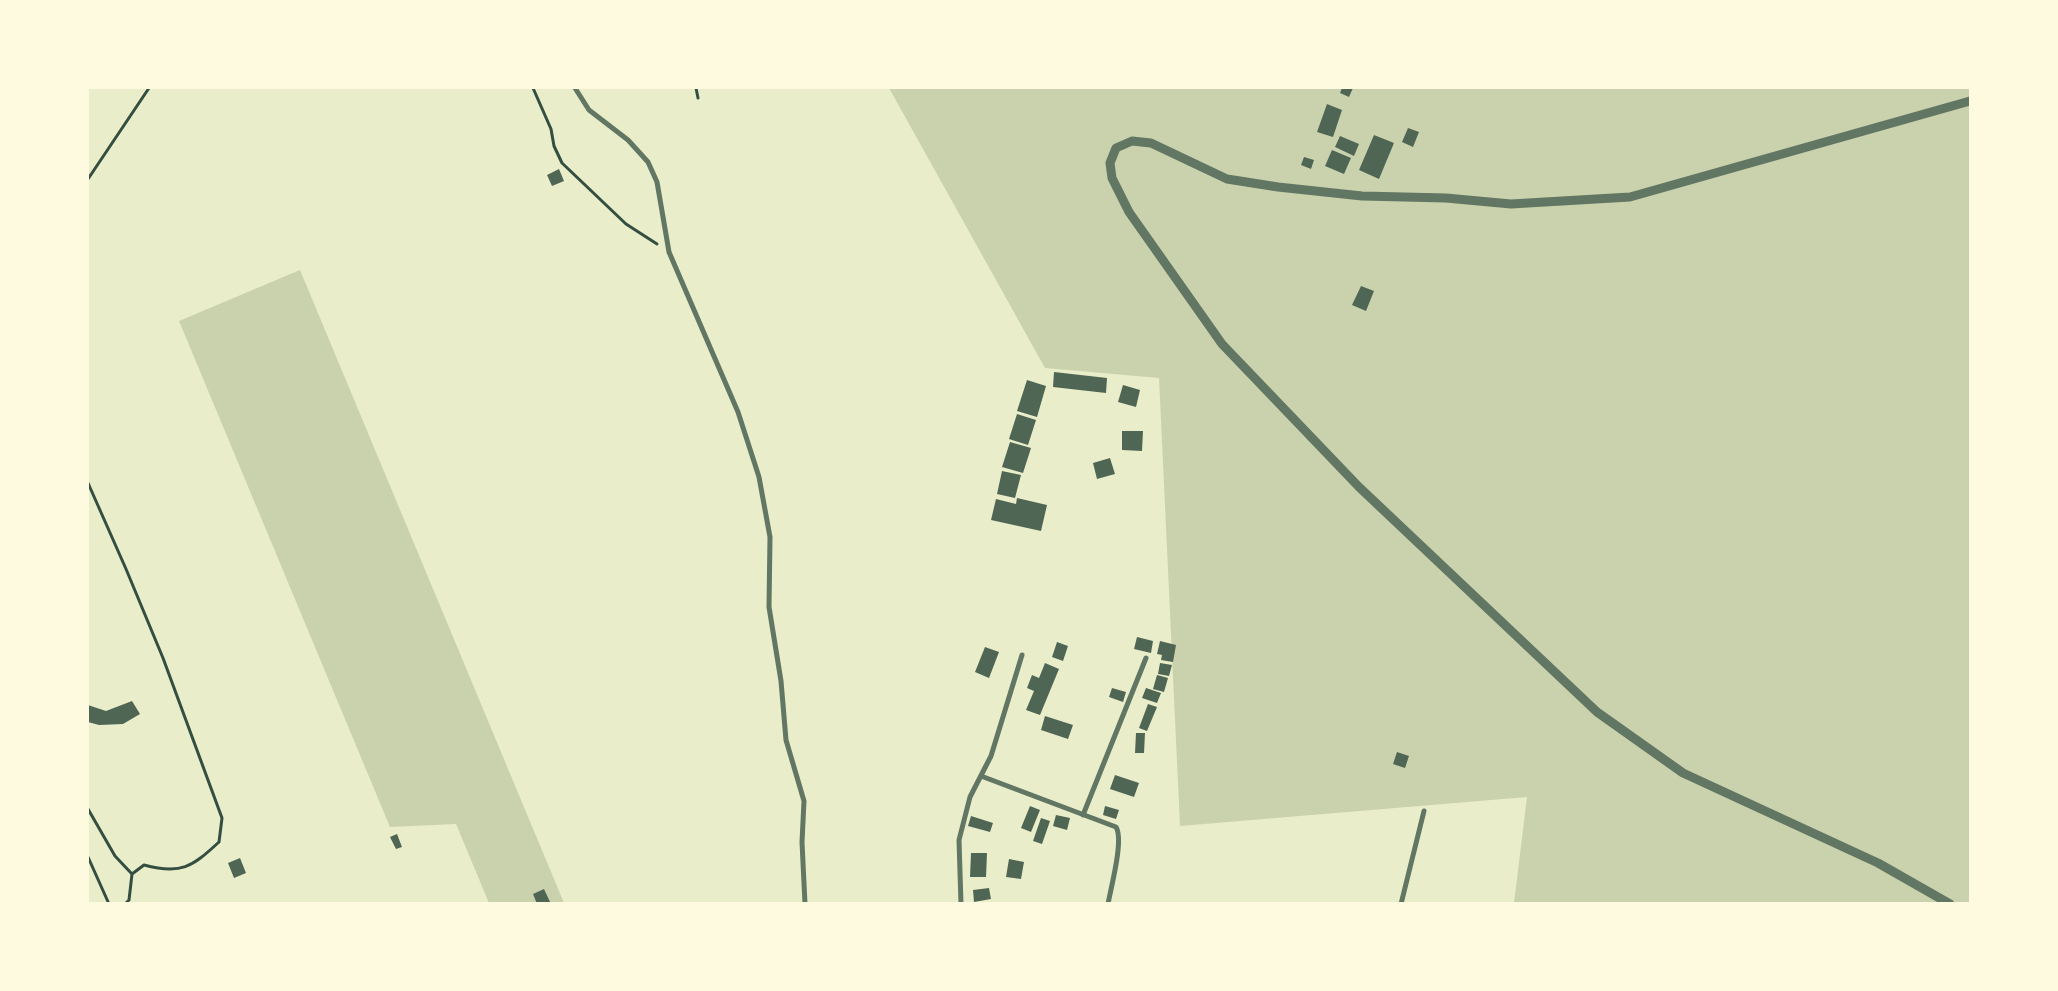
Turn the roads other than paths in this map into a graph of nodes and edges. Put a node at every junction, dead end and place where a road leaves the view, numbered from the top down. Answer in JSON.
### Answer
{"nodes":[{"id":1,"x":575,"y":88,"type":"edge"},
{"id":2,"x":1970,"y":101,"type":"edge"},
{"id":3,"x":1022,"y":654,"type":"dead end"},
{"id":4,"x":1146,"y":658,"type":"dead end"},
{"id":5,"x":980,"y":776,"type":"junction"},
{"id":6,"x":1424,"y":811,"type":"dead end"},
{"id":7,"x":1083,"y":815,"type":"junction"},
{"id":8,"x":805,"y":904,"type":"edge"},
{"id":9,"x":961,"y":904,"type":"edge"},
{"id":10,"x":1108,"y":904,"type":"edge"},
{"id":11,"x":1401,"y":904,"type":"edge"},
{"id":12,"x":1950,"y":904,"type":"edge"}],
"edges":[{"from":1,"to":8,"type":"street"},
{"from":2,"to":12,"type":"street"},
{"from":3,"to":5,"type":"street"},
{"from":4,"to":7,"type":"street"},
{"from":5,"to":7,"type":"street"},
{"from":5,"to":9,"type":"street"},
{"from":6,"to":11,"type":"street"},
{"from":7,"to":10,"type":"street"}]}
